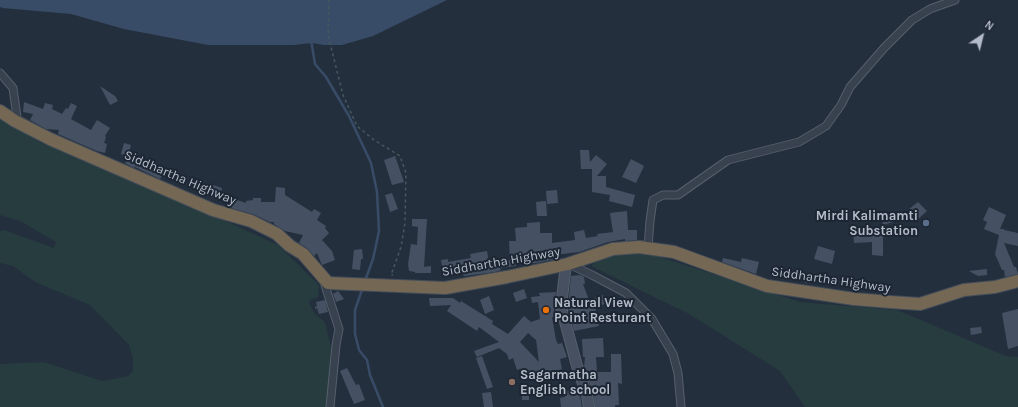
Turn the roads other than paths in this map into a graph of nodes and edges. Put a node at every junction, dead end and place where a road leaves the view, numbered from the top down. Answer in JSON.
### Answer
{"nodes":[{"id":1,"x":955,"y":0,"type":"edge"},
{"id":2,"x":0,"y":73,"type":"edge"},
{"id":3,"x":0,"y":111,"type":"edge"},
{"id":4,"x":16,"y":121,"type":"junction"},
{"id":5,"x":648,"y":248,"type":"junction"},
{"id":6,"x":567,"y":264,"type":"junction"},
{"id":7,"x":325,"y":280,"type":"junction"},
{"id":8,"x":1018,"y":281,"type":"edge"},
{"id":9,"x":330,"y":407,"type":"edge"},
{"id":10,"x":589,"y":407,"type":"edge"},
{"id":11,"x":681,"y":407,"type":"edge"}],
"edges":[{"from":1,"to":5,"type":"street"},
{"from":2,"to":4,"type":"street"},
{"from":3,"to":4,"type":"highway","name":"Siddhartha Highway"},
{"from":4,"to":7,"type":"highway","name":"Siddhartha Highway"},
{"from":5,"to":6,"type":"highway","name":"Siddhartha Highway"},
{"from":5,"to":8,"type":"highway","name":"Siddhartha Highway"},
{"from":6,"to":7,"type":"highway","name":"Siddhartha Highway"},
{"from":6,"to":10,"type":"street"},
{"from":6,"to":11,"type":"street"},
{"from":7,"to":9,"type":"street"}]}
